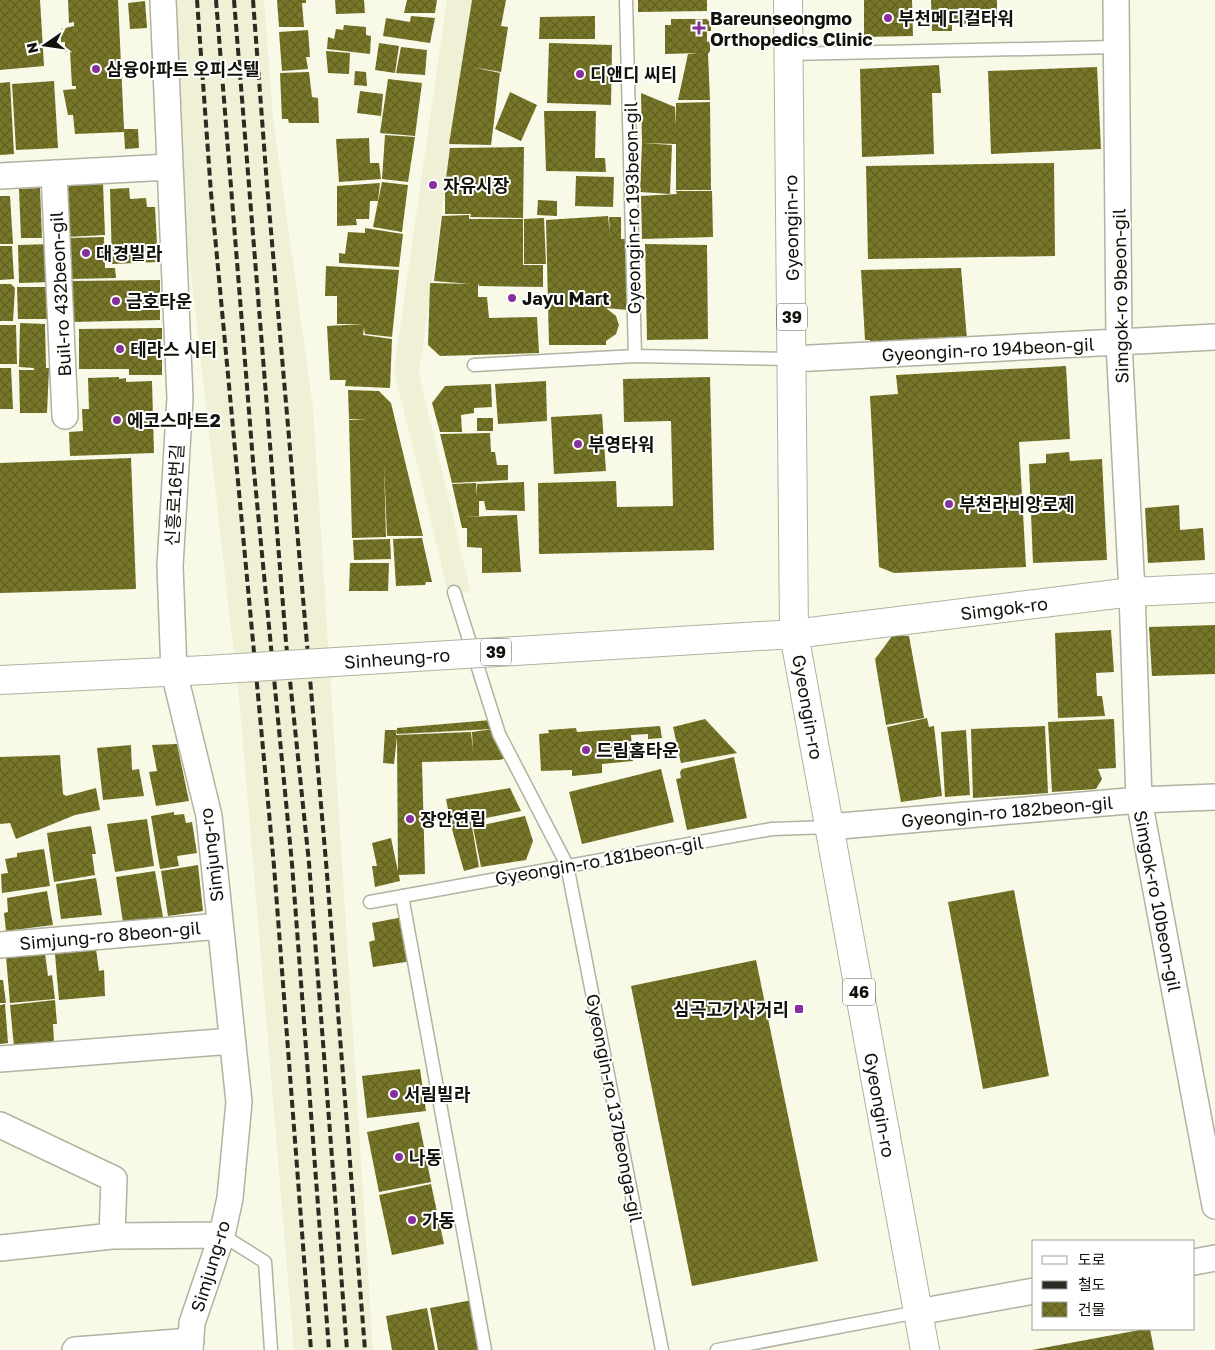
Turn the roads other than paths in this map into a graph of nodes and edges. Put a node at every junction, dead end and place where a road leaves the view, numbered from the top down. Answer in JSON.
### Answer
{"nodes":[{"id":1,"x":163,"y":0,"type":"edge"},
{"id":2,"x":626,"y":0,"type":"edge"},
{"id":3,"x":788,"y":0,"type":"edge"},
{"id":4,"x":1116,"y":0,"type":"edge"},
{"id":5,"x":1116,"y":47,"type":"junction"},
{"id":6,"x":789,"y":54,"type":"junction"},
{"id":7,"x":170,"y":168,"type":"junction"},
{"id":8,"x":54,"y":173,"type":"junction"},
{"id":9,"x":0,"y":176,"type":"edge"},
{"id":10,"x":1215,"y":337,"type":"edge"},
{"id":11,"x":1119,"y":343,"type":"junction"},
{"id":12,"x":636,"y":356,"type":"junction"},
{"id":13,"x":792,"y":359,"type":"junction"},
{"id":14,"x":474,"y":364,"type":"dead end"},
{"id":15,"x":65,"y":416,"type":"dead end"},
{"id":16,"x":1215,"y":588,"type":"edge"},
{"id":17,"x":454,"y":592,"type":"dead end"},
{"id":18,"x":1132,"y":592,"type":"junction"},
{"id":19,"x":794,"y":634,"type":"junction"},
{"id":20,"x":174,"y":672,"type":"junction"},
{"id":21,"x":0,"y":680,"type":"edge"},
{"id":22,"x":1215,"y":797,"type":"edge"},
{"id":23,"x":1140,"y":800,"type":"junction"},
{"id":24,"x":829,"y":827,"type":"junction"},
{"id":25,"x":567,"y":865,"type":"junction"},
{"id":26,"x":402,"y":896,"type":"junction"},
{"id":27,"x":370,"y":902,"type":"dead end"},
{"id":28,"x":220,"y":926,"type":"junction"},
{"id":29,"x":0,"y":945,"type":"edge"},
{"id":30,"x":232,"y":1041,"type":"junction"},
{"id":31,"x":0,"y":1059,"type":"edge"},
{"id":32,"x":0,"y":1125,"type":"edge"},
{"id":33,"x":1215,"y":1206,"type":"edge"},
{"id":34,"x":222,"y":1234,"type":"junction"},
{"id":35,"x":112,"y":1236,"type":"junction"},
{"id":36,"x":0,"y":1248,"type":"edge"},
{"id":37,"x":1215,"y":1258,"type":"edge"},
{"id":38,"x":1195,"y":1262,"type":"edge"},
{"id":39,"x":1032,"y":1291,"type":"edge"},
{"id":40,"x":918,"y":1312,"type":"junction"},
{"id":41,"x":190,"y":1346,"type":"edge"},
{"id":42,"x":75,"y":1350,"type":"edge"},
{"id":43,"x":271,"y":1350,"type":"edge"},
{"id":44,"x":485,"y":1350,"type":"edge"},
{"id":45,"x":662,"y":1350,"type":"edge"},
{"id":46,"x":717,"y":1350,"type":"edge"},
{"id":47,"x":926,"y":1350,"type":"edge"}],
"edges":[{"from":1,"to":7,"type":"street","name":"신흥로16번길"},
{"from":2,"to":12,"type":"lane","name":"Gyeongin-ro 193beon-gil"},
{"from":3,"to":6,"type":"main road","name":"Gyeongin-ro","number":"39"},
{"from":4,"to":5,"type":"street","name":"Simgok-ro 9beon-gil"},
{"from":5,"to":6,"type":"lane"},
{"from":5,"to":11,"type":"street","name":"Simgok-ro 9beon-gil"},
{"from":6,"to":13,"type":"main road","name":"Gyeongin-ro","number":"39"},
{"from":7,"to":8,"type":"street"},
{"from":7,"to":20,"type":"street","name":"신흥로16번길"},
{"from":8,"to":9,"type":"street"},
{"from":8,"to":15,"type":"street","name":"Buil-ro 432beon-gil"},
{"from":10,"to":11,"type":"street","name":"Gyeongin-ro 194beon-gil"},
{"from":11,"to":13,"type":"street","name":"Gyeongin-ro 194beon-gil"},
{"from":11,"to":18,"type":"street","name":"Simgok-ro 9beon-gil"},
{"from":12,"to":13,"type":"lane"},
{"from":12,"to":14,"type":"lane"},
{"from":13,"to":19,"type":"main road","name":"Gyeongin-ro","number":"39"},
{"from":16,"to":18,"type":"main road","name":"Simgok-ro"},
{"from":17,"to":25,"type":"lane","name":"Gyeongin-ro 137beonga-gil"},
{"from":18,"to":19,"type":"main road","name":"Simgok-ro"},
{"from":18,"to":23,"type":"street","name":"Simgok-ro 10beon-gil"},
{"from":19,"to":20,"type":"main road","name":"Sinheung-ro","number":"39","bridge":true},
{"from":19,"to":24,"type":"main road","name":"Gyeongin-ro","number":"46"},
{"from":20,"to":21,"type":"main road","name":"Sinheung-ro","number":"39"},
{"from":20,"to":28,"type":"street","name":"Simjung-ro"},
{"from":22,"to":23,"type":"street","name":"Gyeongin-ro 182beon-gil"},
{"from":23,"to":24,"type":"street","name":"Gyeongin-ro 182beon-gil"},
{"from":23,"to":33,"type":"street","name":"Simgok-ro 10beon-gil"},
{"from":24,"to":25,"type":"lane","name":"Gyeongin-ro 181beon-gil"},
{"from":24,"to":40,"type":"main road","name":"Gyeongin-ro","number":"46"},
{"from":25,"to":26,"type":"lane","name":"Gyeongin-ro 181beon-gil"},
{"from":25,"to":45,"type":"lane","name":"Gyeongin-ro 137beonga-gil"},
{"from":26,"to":27,"type":"lane","name":"Gyeongin-ro 181beon-gil"},
{"from":26,"to":44,"type":"lane"},
{"from":28,"to":29,"type":"street","name":"Simjung-ro 8beon-gil"},
{"from":28,"to":30,"type":"street","name":"Simjung-ro"},
{"from":30,"to":31,"type":"street"},
{"from":30,"to":34,"type":"street","name":"Simjung-ro"},
{"from":32,"to":35,"type":"street"},
{"from":34,"to":35,"type":"street"},
{"from":34,"to":41,"type":"street","name":"Simjung-ro"},
{"from":34,"to":43,"type":"lane"},
{"from":35,"to":36,"type":"street"},
{"from":37,"to":38,"type":"street"},
{"from":39,"to":40,"type":"street"},
{"from":40,"to":46,"type":"lane"},
{"from":40,"to":47,"type":"main road","name":"Gyeongin-ro","number":"46"},
{"from":41,"to":42,"type":"street","name":"Simjung-ro"}]}
